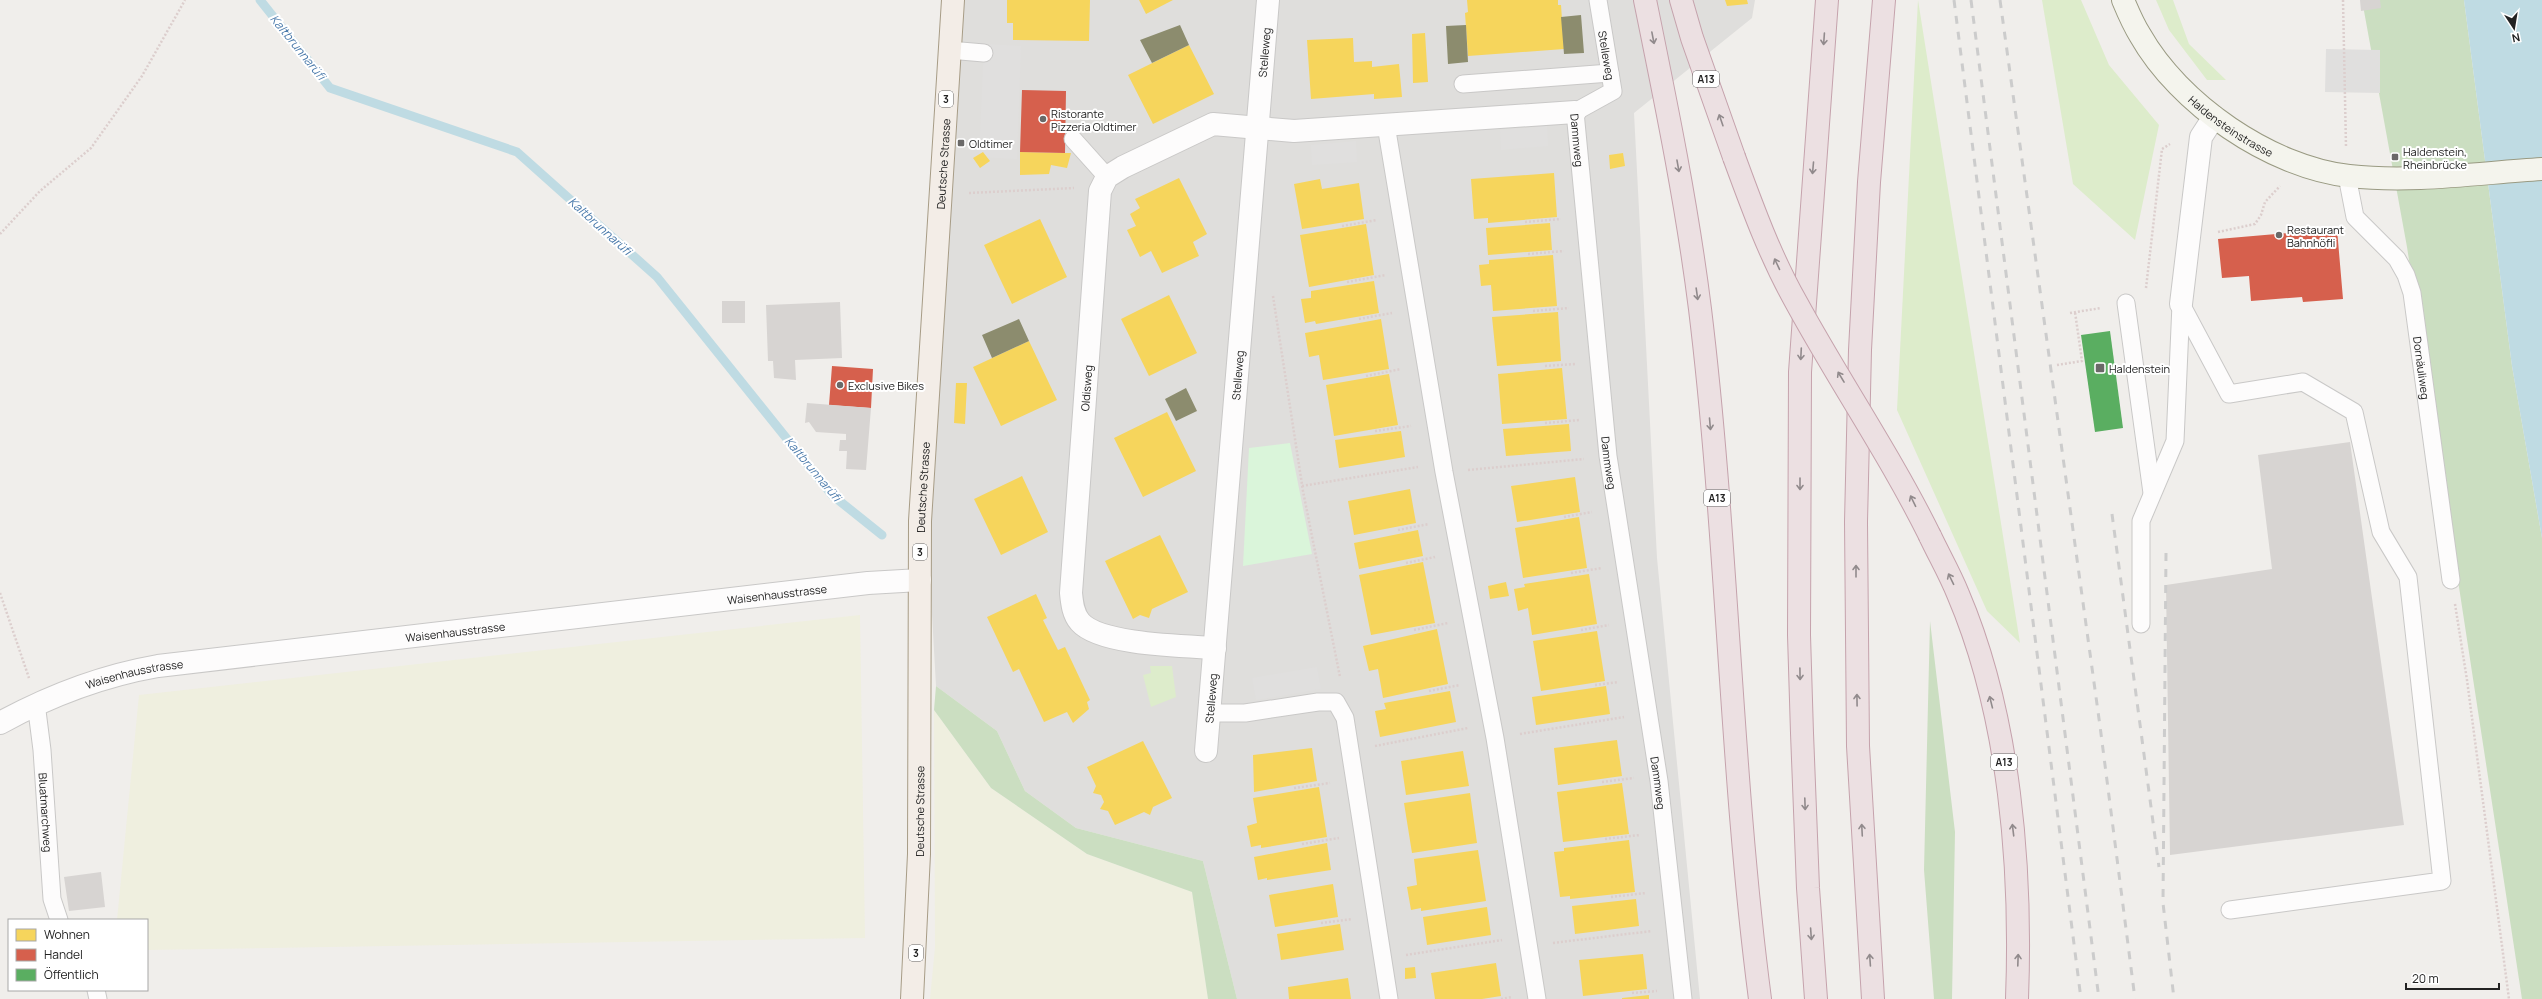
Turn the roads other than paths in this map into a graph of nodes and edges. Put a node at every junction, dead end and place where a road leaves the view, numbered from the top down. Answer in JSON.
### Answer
{"nodes":[{"id":1,"x":953,"y":0,"type":"edge"},
{"id":2,"x":1268,"y":0,"type":"edge"},
{"id":3,"x":1598,"y":0,"type":"edge"},
{"id":4,"x":1645,"y":0,"type":"edge"},
{"id":5,"x":1681,"y":0,"type":"edge"},
{"id":6,"x":1827,"y":0,"type":"edge"},
{"id":7,"x":1884,"y":0,"type":"edge"},
{"id":8,"x":2123,"y":0,"type":"edge"},
{"id":9,"x":949,"y":50,"type":"junction"},
{"id":10,"x":984,"y":53,"type":"dead end"},
{"id":11,"x":1610,"y":73,"type":"junction"},
{"id":12,"x":1463,"y":84,"type":"dead end"},
{"id":13,"x":1575,"y":112,"type":"junction"},
{"id":14,"x":2214,"y":117,"type":"junction"},
{"id":15,"x":1386,"y":125,"type":"junction"},
{"id":16,"x":1258,"y":127,"type":"junction"},
{"id":17,"x":1073,"y":139,"type":"dead end"},
{"id":18,"x":2542,"y":169,"type":"edge"},
{"id":19,"x":2347,"y":176,"type":"junction"},
{"id":20,"x":1104,"y":184,"type":"junction"},
{"id":21,"x":2126,"y":303,"type":"road end"},
{"id":22,"x":2181,"y":304,"type":"junction"},
{"id":23,"x":2152,"y":493,"type":"junction"},
{"id":24,"x":920,"y":580,"type":"junction"},
{"id":25,"x":2451,"y":580,"type":"road end"},
{"id":26,"x":2141,"y":624,"type":"dead end"},
{"id":27,"x":1215,"y":648,"type":"junction"},
{"id":28,"x":36,"y":703,"type":"junction"},
{"id":29,"x":1209,"y":713,"type":"junction"},
{"id":30,"x":0,"y":723,"type":"edge"},
{"id":31,"x":1206,"y":751,"type":"dead end"},
{"id":32,"x":2230,"y":910,"type":"dead end"},
{"id":33,"x":59,"y":919,"type":"edge"},
{"id":34,"x":912,"y":999,"type":"edge"},
{"id":35,"x":1389,"y":999,"type":"edge"},
{"id":36,"x":1537,"y":999,"type":"edge"},
{"id":37,"x":1683,"y":999,"type":"edge"},
{"id":38,"x":1760,"y":999,"type":"edge"},
{"id":39,"x":1816,"y":999,"type":"edge"},
{"id":40,"x":1873,"y":999,"type":"edge"},
{"id":41,"x":2017,"y":999,"type":"edge"}],
"edges":[{"from":1,"to":9,"type":"main road","name":"Deutsche Strasse","number":"3"},
{"from":2,"to":16,"type":"street","name":"Stelleweg"},
{"from":3,"to":11,"type":"lane","name":"Stelleweg"},
{"from":4,"to":38,"type":"highway","number":"A13","one_way":true},
{"from":41,"to":5,"type":"highway","number":"A13","one_way":true,"bridge":true},
{"from":6,"to":39,"type":"highway","one_way":true},
{"from":40,"to":7,"type":"highway","one_way":true},
{"from":8,"to":14,"type":"street","name":"Haldensteinstrasse"},
{"from":9,"to":10,"type":"lane"},
{"from":9,"to":24,"type":"main road","name":"Deutsche Strasse","number":"3"},
{"from":11,"to":12,"type":"lane"},
{"from":11,"to":13,"type":"lane","name":"Stelleweg"},
{"from":13,"to":15,"type":"street","name":"Dammweg"},
{"from":13,"to":37,"type":"lane","name":"Dammweg"},
{"from":14,"to":19,"type":"street","name":"Haldensteinstrasse"},
{"from":14,"to":22,"type":"street"},
{"from":15,"to":16,"type":"street","name":"Dammweg"},
{"from":15,"to":36,"type":"lane"},
{"from":16,"to":20,"type":"street"},
{"from":16,"to":27,"type":"street","name":"Stelleweg"},
{"from":17,"to":20,"type":"lane"},
{"from":18,"to":19,"type":"street","name":"Haldensteinstrasse"},
{"from":19,"to":25,"type":"lane","name":"Dornäuliweg"},
{"from":20,"to":27,"type":"street","name":"Oldisweg"},
{"from":21,"to":23,"type":"lane"},
{"from":22,"to":23,"type":"lane"},
{"from":22,"to":32,"type":"lane"},
{"from":23,"to":26,"type":"lane"},
{"from":24,"to":28,"type":"street","name":"Waisenhausstrasse"},
{"from":24,"to":34,"type":"main road","name":"Deutsche Strasse","number":"3"},
{"from":27,"to":29,"type":"street","name":"Stelleweg"},
{"from":28,"to":30,"type":"street","name":"Waisenhausstrasse"},
{"from":28,"to":33,"type":"lane","name":"Bluatmarchweg"},
{"from":29,"to":31,"type":"street","name":"Stelleweg"},
{"from":29,"to":35,"type":"lane"}]}
